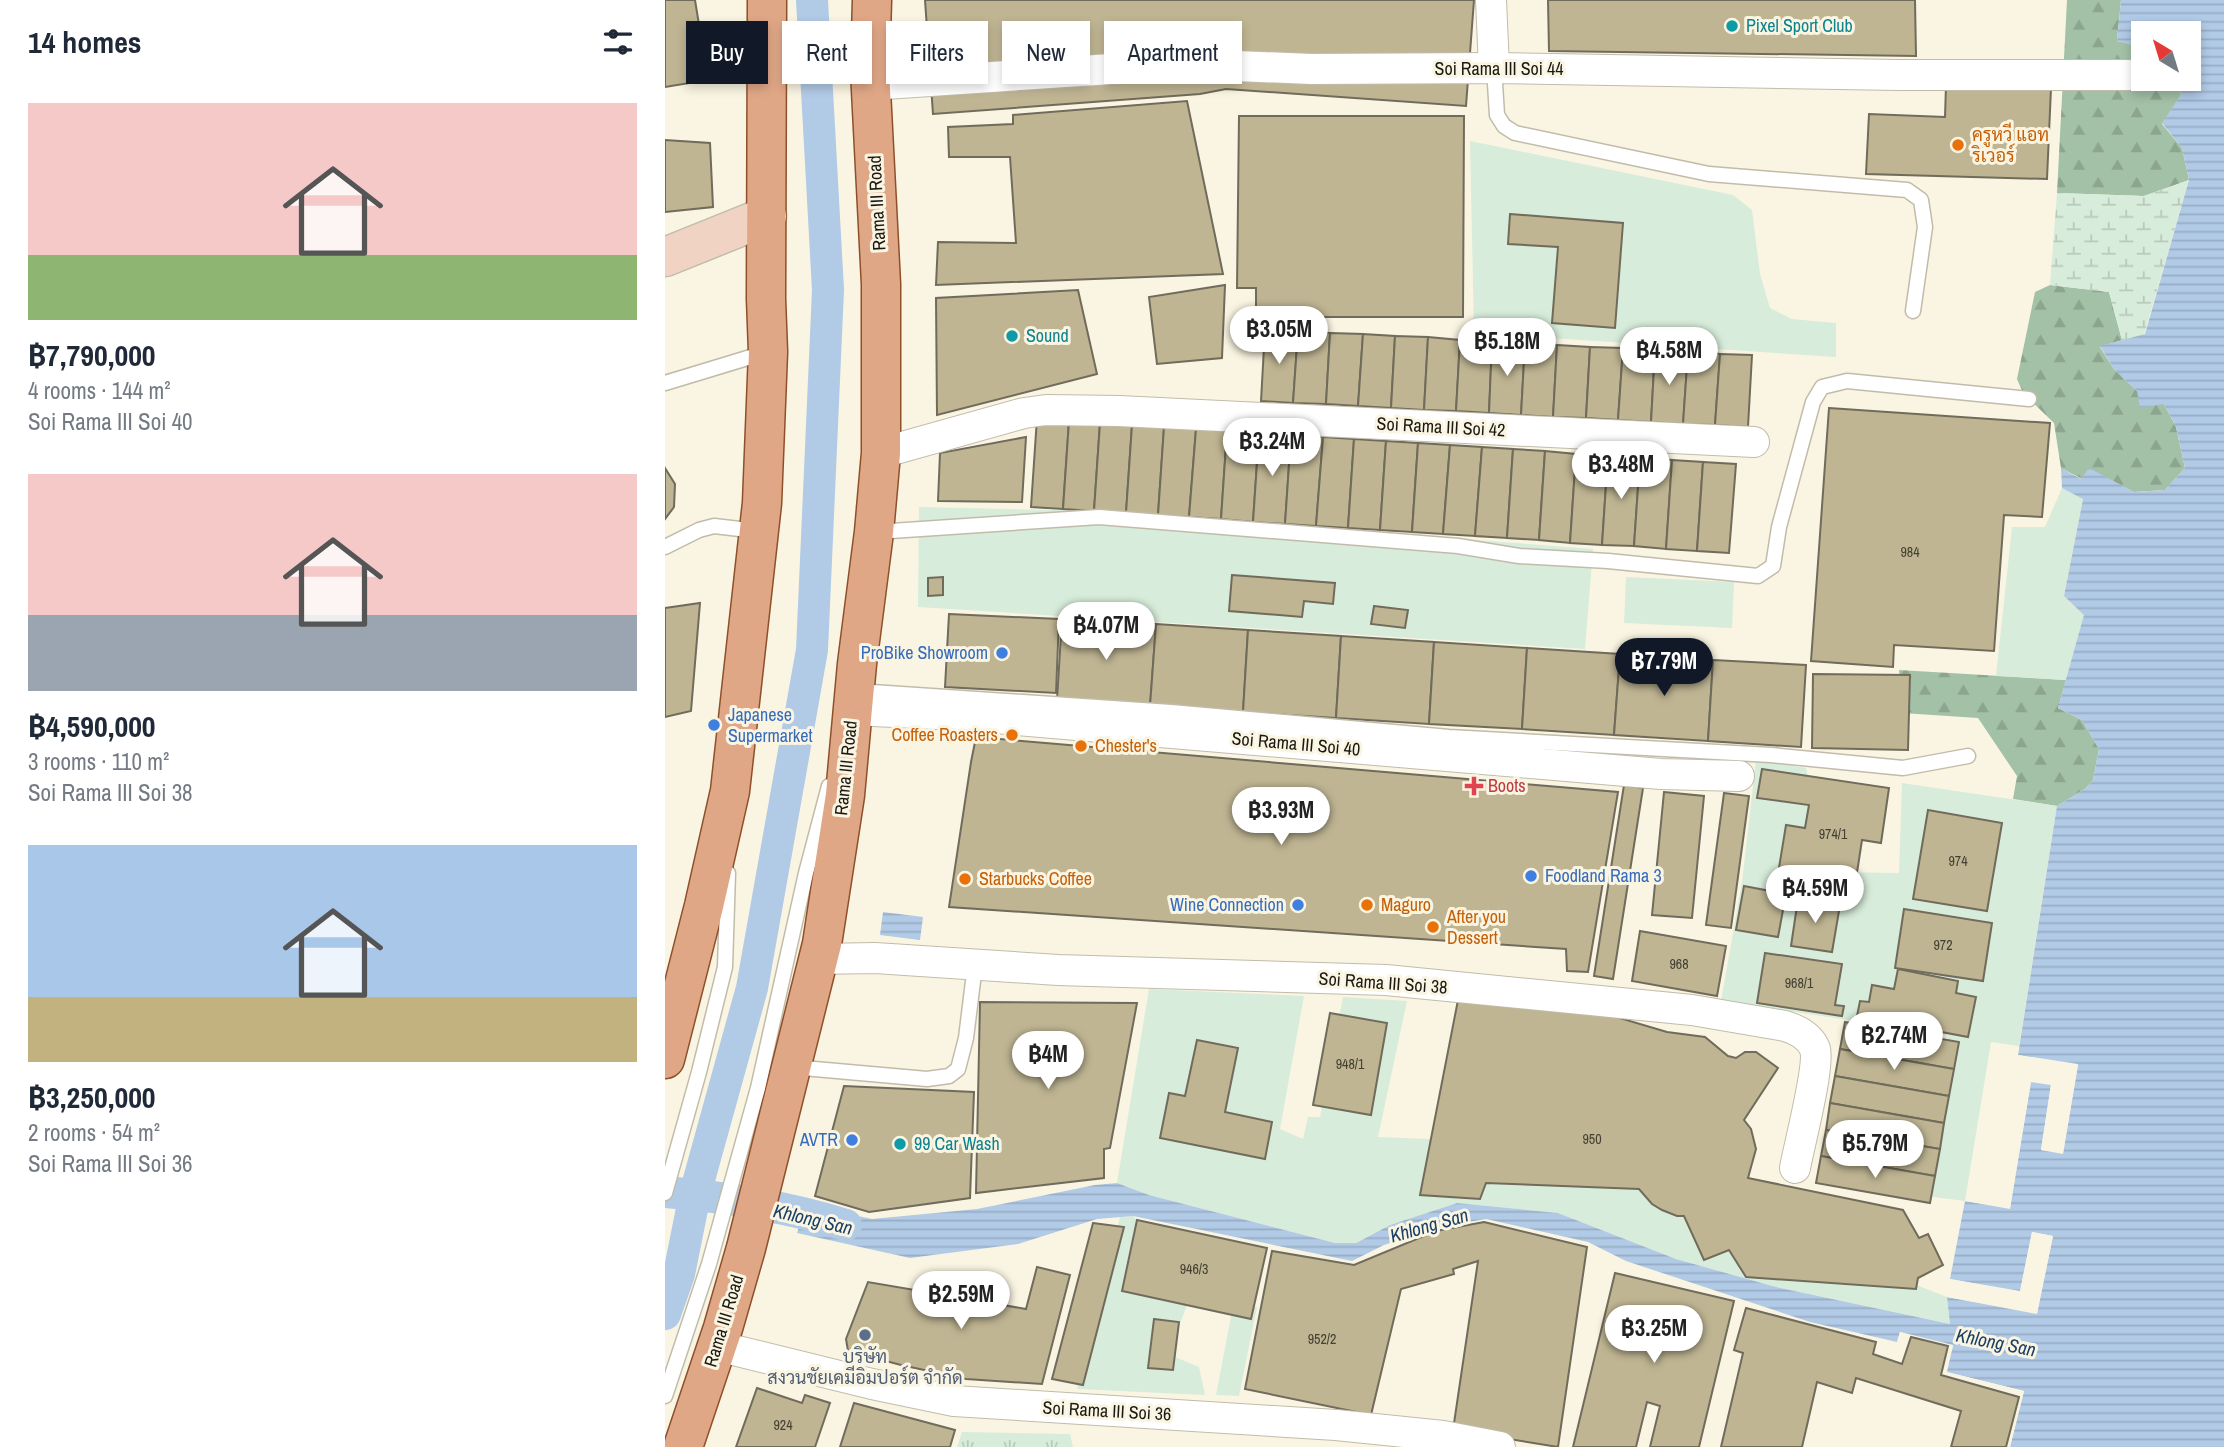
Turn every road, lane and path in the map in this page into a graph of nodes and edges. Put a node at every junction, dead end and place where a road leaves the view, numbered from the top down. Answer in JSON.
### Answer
{"nodes":[{"id":1,"x":750,"y":0,"type":"edge"},
{"id":2,"x":767,"y":0,"type":"edge"},
{"id":3,"x":856,"y":0,"type":"edge"},
{"id":4,"x":872,"y":0,"type":"edge"},
{"id":5,"x":1491,"y":0,"type":"edge"},
{"id":6,"x":860,"y":21,"type":"edge"},
{"id":7,"x":871,"y":21,"type":"edge"},
{"id":8,"x":1495,"y":68,"type":"junction"},
{"id":9,"x":2129,"y":75,"type":"dead end"},
{"id":10,"x":872,"y":78,"type":"edge"},
{"id":11,"x":870,"y":84,"type":"edge"},
{"id":12,"x":767,"y":127,"type":"junction"},
{"id":13,"x":767,"y":216,"type":"junction"},
{"id":14,"x":665,"y":257,"type":"edge"},
{"id":15,"x":1913,"y":311,"type":"dead end"},
{"id":16,"x":768,"y":352,"type":"junction"},
{"id":17,"x":665,"y":383,"type":"edge"},
{"id":18,"x":2029,"y":399,"type":"dead end"},
{"id":19,"x":1754,"y":442,"type":"dead end"},
{"id":20,"x":881,"y":453,"type":"junction"},
{"id":21,"x":759,"y":531,"type":"junction"},
{"id":22,"x":874,"y":533,"type":"junction"},
{"id":23,"x":665,"y":547,"type":"edge"},
{"id":24,"x":854,"y":689,"type":"junction"},
{"id":25,"x":1968,"y":756,"type":"dead end"},
{"id":26,"x":1739,"y":776,"type":"dead end"},
{"id":27,"x":730,"y":791,"type":"junction"},
{"id":28,"x":818,"y":958,"type":"junction"},
{"id":29,"x":975,"y":965,"type":"junction"},
{"id":30,"x":665,"y":1059,"type":"edge"},
{"id":31,"x":791,"y":1067,"type":"junction"},
{"id":32,"x":1795,"y":1168,"type":"dead end"},
{"id":33,"x":665,"y":1194,"type":"edge"},
{"id":34,"x":717,"y":1346,"type":"junction"},
{"id":35,"x":665,"y":1396,"type":"edge"},
{"id":36,"x":683,"y":1447,"type":"edge"},
{"id":37,"x":1500,"y":1447,"type":"edge"}],
"edges":[{"from":1,"to":12,"type":"main road"},
{"from":2,"to":12,"type":"main road"},
{"from":3,"to":6,"type":"main road","name":"Rama III Road"},
{"from":4,"to":7,"type":"main road","name":"Rama III Road"},
{"from":5,"to":8,"type":"street"},
{"from":8,"to":9,"type":"street","name":"Soi Rama III Soi 44"},
{"from":8,"to":10,"type":"street","name":"Soi Rama III Soi 44"},
{"from":8,"to":15,"type":"lane"},
{"from":11,"to":20,"type":"main road","name":"Rama III Road"},
{"from":12,"to":13,"type":"main road"},
{"from":13,"to":14,"type":"street"},
{"from":13,"to":16,"type":"main road"},
{"from":16,"to":17,"type":"lane"},
{"from":16,"to":21,"type":"main road"},
{"from":18,"to":22,"type":"lane"},
{"from":19,"to":20,"type":"street","name":"Soi Rama III Soi 42"},
{"from":20,"to":22,"type":"main road","name":"Rama III Road"},
{"from":21,"to":23,"type":"lane"},
{"from":21,"to":27,"type":"main road"},
{"from":22,"to":24,"type":"main road","name":"Rama III Road"},
{"from":24,"to":25,"type":"lane"},
{"from":24,"to":26,"type":"street","name":"Soi Rama III Soi 40"},
{"from":24,"to":28,"type":"main road","name":"Rama III Road"},
{"from":24,"to":35,"type":"lane"},
{"from":27,"to":30,"type":"main road"},
{"from":27,"to":33,"type":"lane"},
{"from":28,"to":29,"type":"street","name":"Soi Rama III Soi 38"},
{"from":28,"to":31,"type":"main road","name":"Rama III Road"},
{"from":29,"to":31,"type":"lane"},
{"from":29,"to":32,"type":"street","name":"Soi Rama III Soi 38"},
{"from":31,"to":34,"type":"main road","name":"Rama III Road"},
{"from":34,"to":36,"type":"main road","name":"Rama III Road"},
{"from":34,"to":37,"type":"street","name":"Soi Rama III Soi 36"}]}
